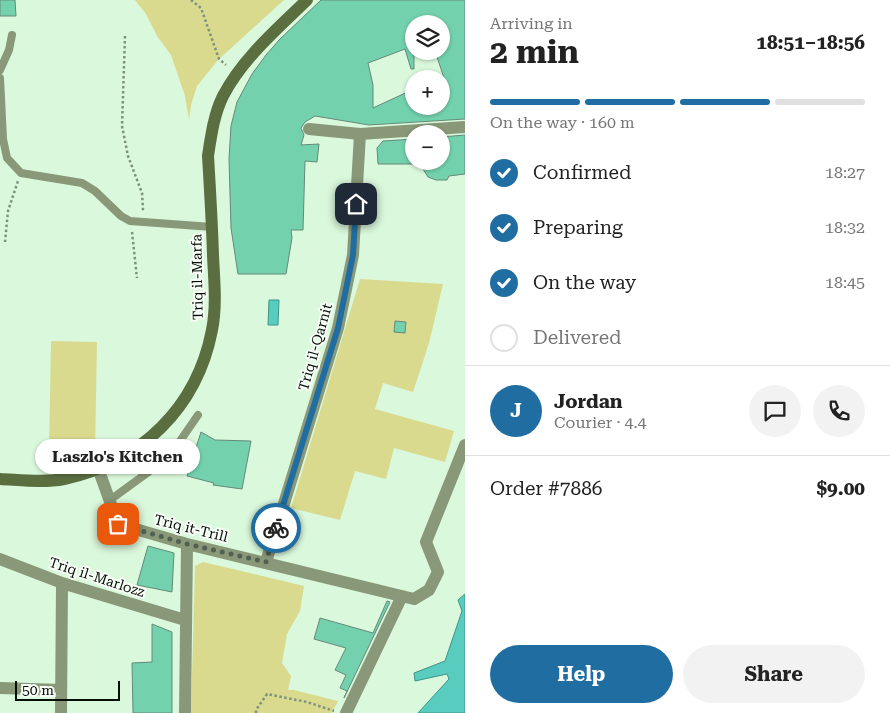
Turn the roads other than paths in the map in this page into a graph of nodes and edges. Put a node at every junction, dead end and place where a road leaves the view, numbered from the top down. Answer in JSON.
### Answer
{"nodes":[{"id":1,"x":307,"y":0,"type":"edge"},
{"id":2,"x":12,"y":35,"type":"dead end"},
{"id":3,"x":0,"y":70,"type":"edge"},
{"id":4,"x":0,"y":78,"type":"edge"},
{"id":5,"x":465,"y":127,"type":"edge"},
{"id":6,"x":309,"y":129,"type":"dead end"},
{"id":7,"x":360,"y":134,"type":"junction"},
{"id":8,"x":212,"y":227,"type":"junction"},
{"id":9,"x":198,"y":415,"type":"dead end"},
{"id":10,"x":465,"y":445,"type":"edge"},
{"id":11,"x":98,"y":468,"type":"junction"},
{"id":12,"x":0,"y":479,"type":"edge"},
{"id":13,"x":110,"y":500,"type":"junction"},
{"id":14,"x":187,"y":544,"type":"junction"},
{"id":15,"x":0,"y":559,"type":"edge"},
{"id":16,"x":266,"y":562,"type":"junction"},
{"id":17,"x":62,"y":584,"type":"junction"},
{"id":18,"x":402,"y":596,"type":"junction"},
{"id":19,"x":185,"y":620,"type":"junction"},
{"id":20,"x":0,"y":688,"type":"edge"},
{"id":21,"x":61,"y":690,"type":"junction"},
{"id":22,"x":61,"y":713,"type":"edge"},
{"id":23,"x":185,"y":713,"type":"edge"},
{"id":24,"x":346,"y":713,"type":"edge"}],
"edges":[{"from":1,"to":8,"type":"main road","name":"Triq il-Marfa"},
{"from":2,"to":3,"type":"lane"},
{"from":4,"to":8,"type":"lane"},
{"from":5,"to":7,"type":"street"},
{"from":6,"to":7,"type":"street"},
{"from":7,"to":16,"type":"street","name":"Triq il-Qarnit"},
{"from":8,"to":11,"type":"main road","name":"Triq il-Marfa"},
{"from":9,"to":13,"type":"lane"},
{"from":10,"to":18,"type":"street"},
{"from":11,"to":12,"type":"main road","name":"Triq il-Marfa"},
{"from":11,"to":13,"type":"street","name":"Triq it-Trill"},
{"from":13,"to":14,"type":"street","name":"Triq it-Trill"},
{"from":14,"to":16,"type":"street","name":"Triq it-Trill"},
{"from":14,"to":19,"type":"street"},
{"from":15,"to":17,"type":"street","name":"Triq il-Marlozz"},
{"from":16,"to":18,"type":"street","name":"Triq it-Trill"},
{"from":17,"to":19,"type":"street","name":"Triq il-Marlozz"},
{"from":17,"to":21,"type":"street"},
{"from":18,"to":24,"type":"street"},
{"from":19,"to":23,"type":"street"},
{"from":20,"to":21,"type":"street"},
{"from":21,"to":22,"type":"street"}]}
